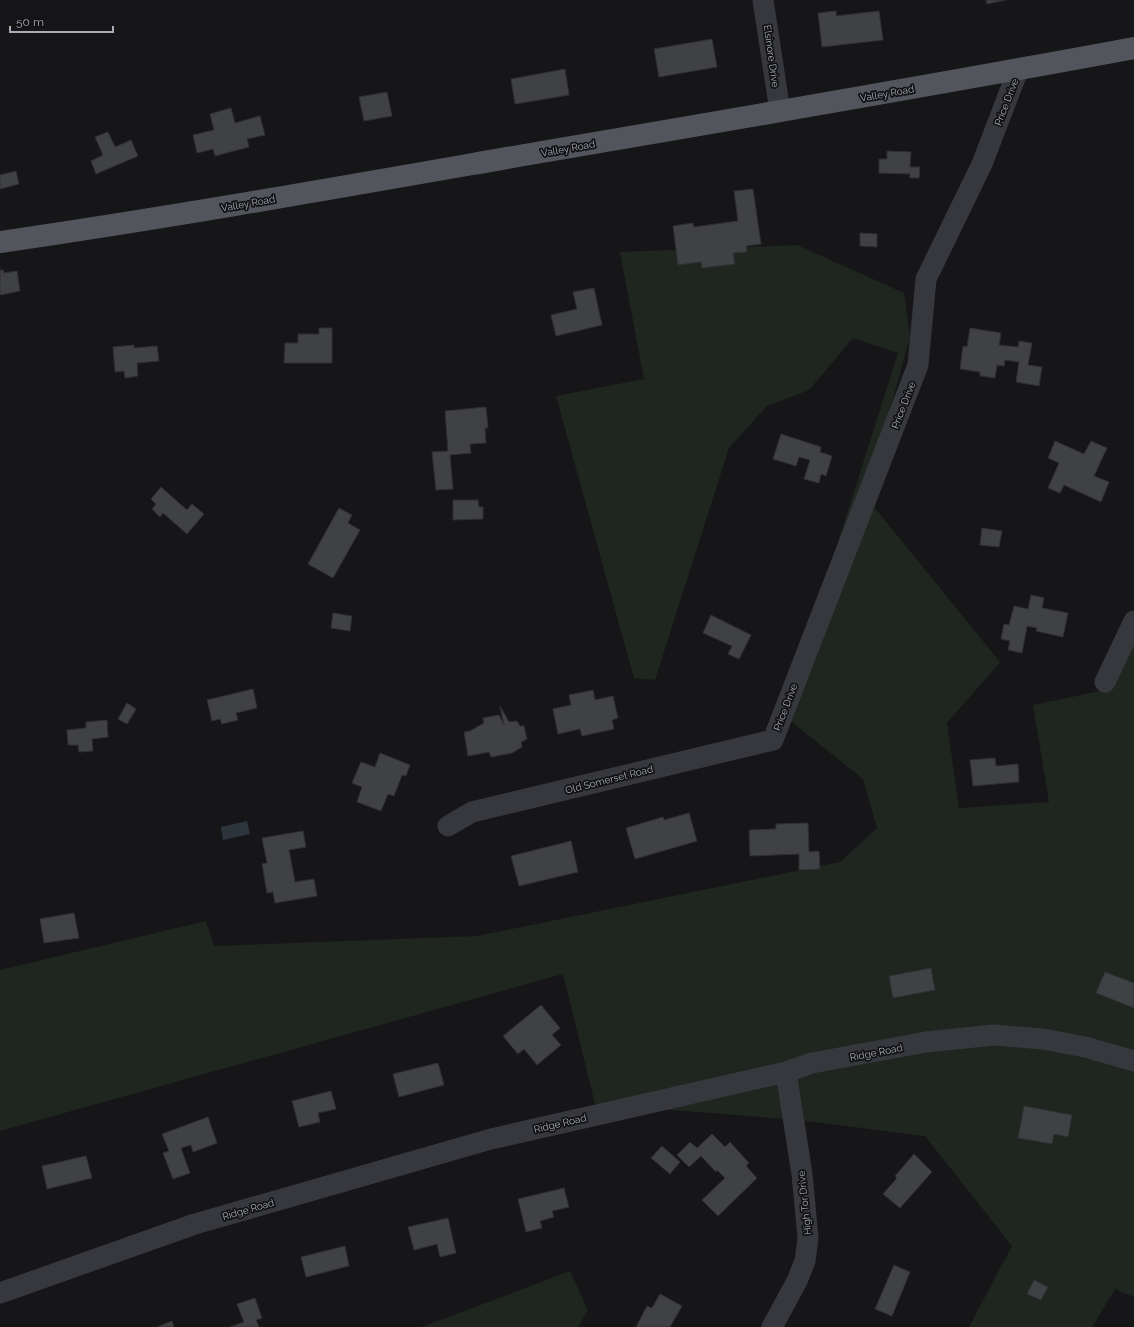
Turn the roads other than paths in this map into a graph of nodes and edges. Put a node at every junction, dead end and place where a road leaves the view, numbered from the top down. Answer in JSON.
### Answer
{"nodes":[{"id":1,"x":763,"y":0,"type":"edge"},
{"id":2,"x":1134,"y":48,"type":"edge"},
{"id":3,"x":1018,"y":70,"type":"junction"},
{"id":4,"x":780,"y":111,"type":"junction"},
{"id":5,"x":0,"y":242,"type":"edge"},
{"id":6,"x":1134,"y":621,"type":"edge"},
{"id":7,"x":1105,"y":682,"type":"dead end"},
{"id":8,"x":773,"y":740,"type":"joint"},
{"id":9,"x":448,"y":826,"type":"dead end"},
{"id":10,"x":1134,"y":1060,"type":"edge"},
{"id":11,"x":786,"y":1072,"type":"junction"},
{"id":12,"x":0,"y":1293,"type":"edge"},
{"id":13,"x":772,"y":1327,"type":"edge"}],
"edges":[{"from":1,"to":4,"type":"street","name":"Elsinore Drive"},
{"from":2,"to":3,"type":"main road","name":"Valley Road"},
{"from":3,"to":4,"type":"main road","name":"Valley Road"},
{"from":3,"to":8,"type":"street","name":"Price Drive"},
{"from":4,"to":5,"type":"main road","name":"Valley Road"},
{"from":6,"to":7,"type":"street"},
{"from":8,"to":9,"type":"street","name":"Old Somerset Road"},
{"from":10,"to":11,"type":"street","name":"Ridge Road"},
{"from":11,"to":12,"type":"street","name":"Ridge Road"},
{"from":11,"to":13,"type":"street","name":"High Tor Drive"}]}
